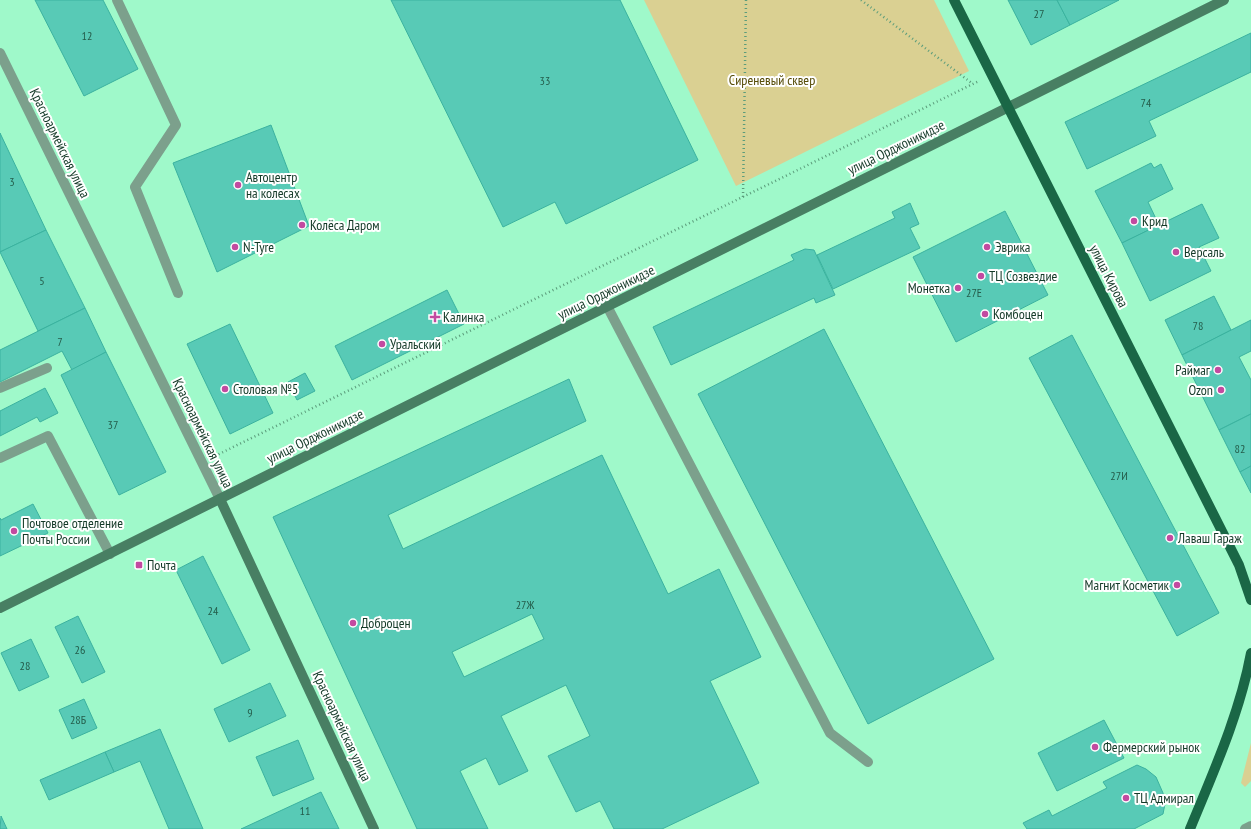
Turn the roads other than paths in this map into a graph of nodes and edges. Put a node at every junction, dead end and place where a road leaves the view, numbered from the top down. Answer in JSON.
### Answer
{"nodes":[{"id":1,"x":117,"y":0,"type":"edge"},
{"id":2,"x":954,"y":0,"type":"edge"},
{"id":3,"x":1224,"y":0,"type":"edge"},
{"id":4,"x":0,"y":53,"type":"edge"},
{"id":5,"x":1008,"y":107,"type":"junction"},
{"id":6,"x":178,"y":293,"type":"dead end"},
{"id":7,"x":607,"y":306,"type":"junction"},
{"id":8,"x":47,"y":368,"type":"dead end"},
{"id":9,"x":0,"y":388,"type":"edge"},
{"id":10,"x":0,"y":458,"type":"edge"},
{"id":11,"x":220,"y":498,"type":"junction"},
{"id":12,"x":110,"y":554,"type":"junction"},
{"id":13,"x":1251,"y":600,"type":"edge"},
{"id":14,"x":0,"y":608,"type":"edge"},
{"id":15,"x":1251,"y":653,"type":"edge"},
{"id":16,"x":868,"y":762,"type":"dead end"},
{"id":17,"x":1251,"y":826,"type":"edge"},
{"id":18,"x":374,"y":829,"type":"edge"},
{"id":19,"x":1190,"y":829,"type":"edge"},
{"id":20,"x":1245,"y":829,"type":"edge"}],
"edges":[{"from":1,"to":6,"type":"street"},
{"from":2,"to":5,"type":"main road","name":"улица Кирова"},
{"from":3,"to":5,"type":"main road","name":"улица Орджоникидзе"},
{"from":4,"to":11,"type":"street","name":"Красноармейская улица"},
{"from":5,"to":7,"type":"main road","name":"улица Орджоникидзе"},
{"from":5,"to":13,"type":"main road","name":"улица Кирова"},
{"from":7,"to":11,"type":"main road","name":"улица Орджоникидзе"},
{"from":7,"to":16,"type":"street"},
{"from":8,"to":9,"type":"street"},
{"from":10,"to":12,"type":"street"},
{"from":11,"to":12,"type":"main road","name":"улица Орджоникидзе"},
{"from":11,"to":18,"type":"main road","name":"Красноармейская улица"},
{"from":12,"to":14,"type":"main road","name":"улица Орджоникидзе"},
{"from":15,"to":19,"type":"main road"},
{"from":17,"to":20,"type":"street"}]}
